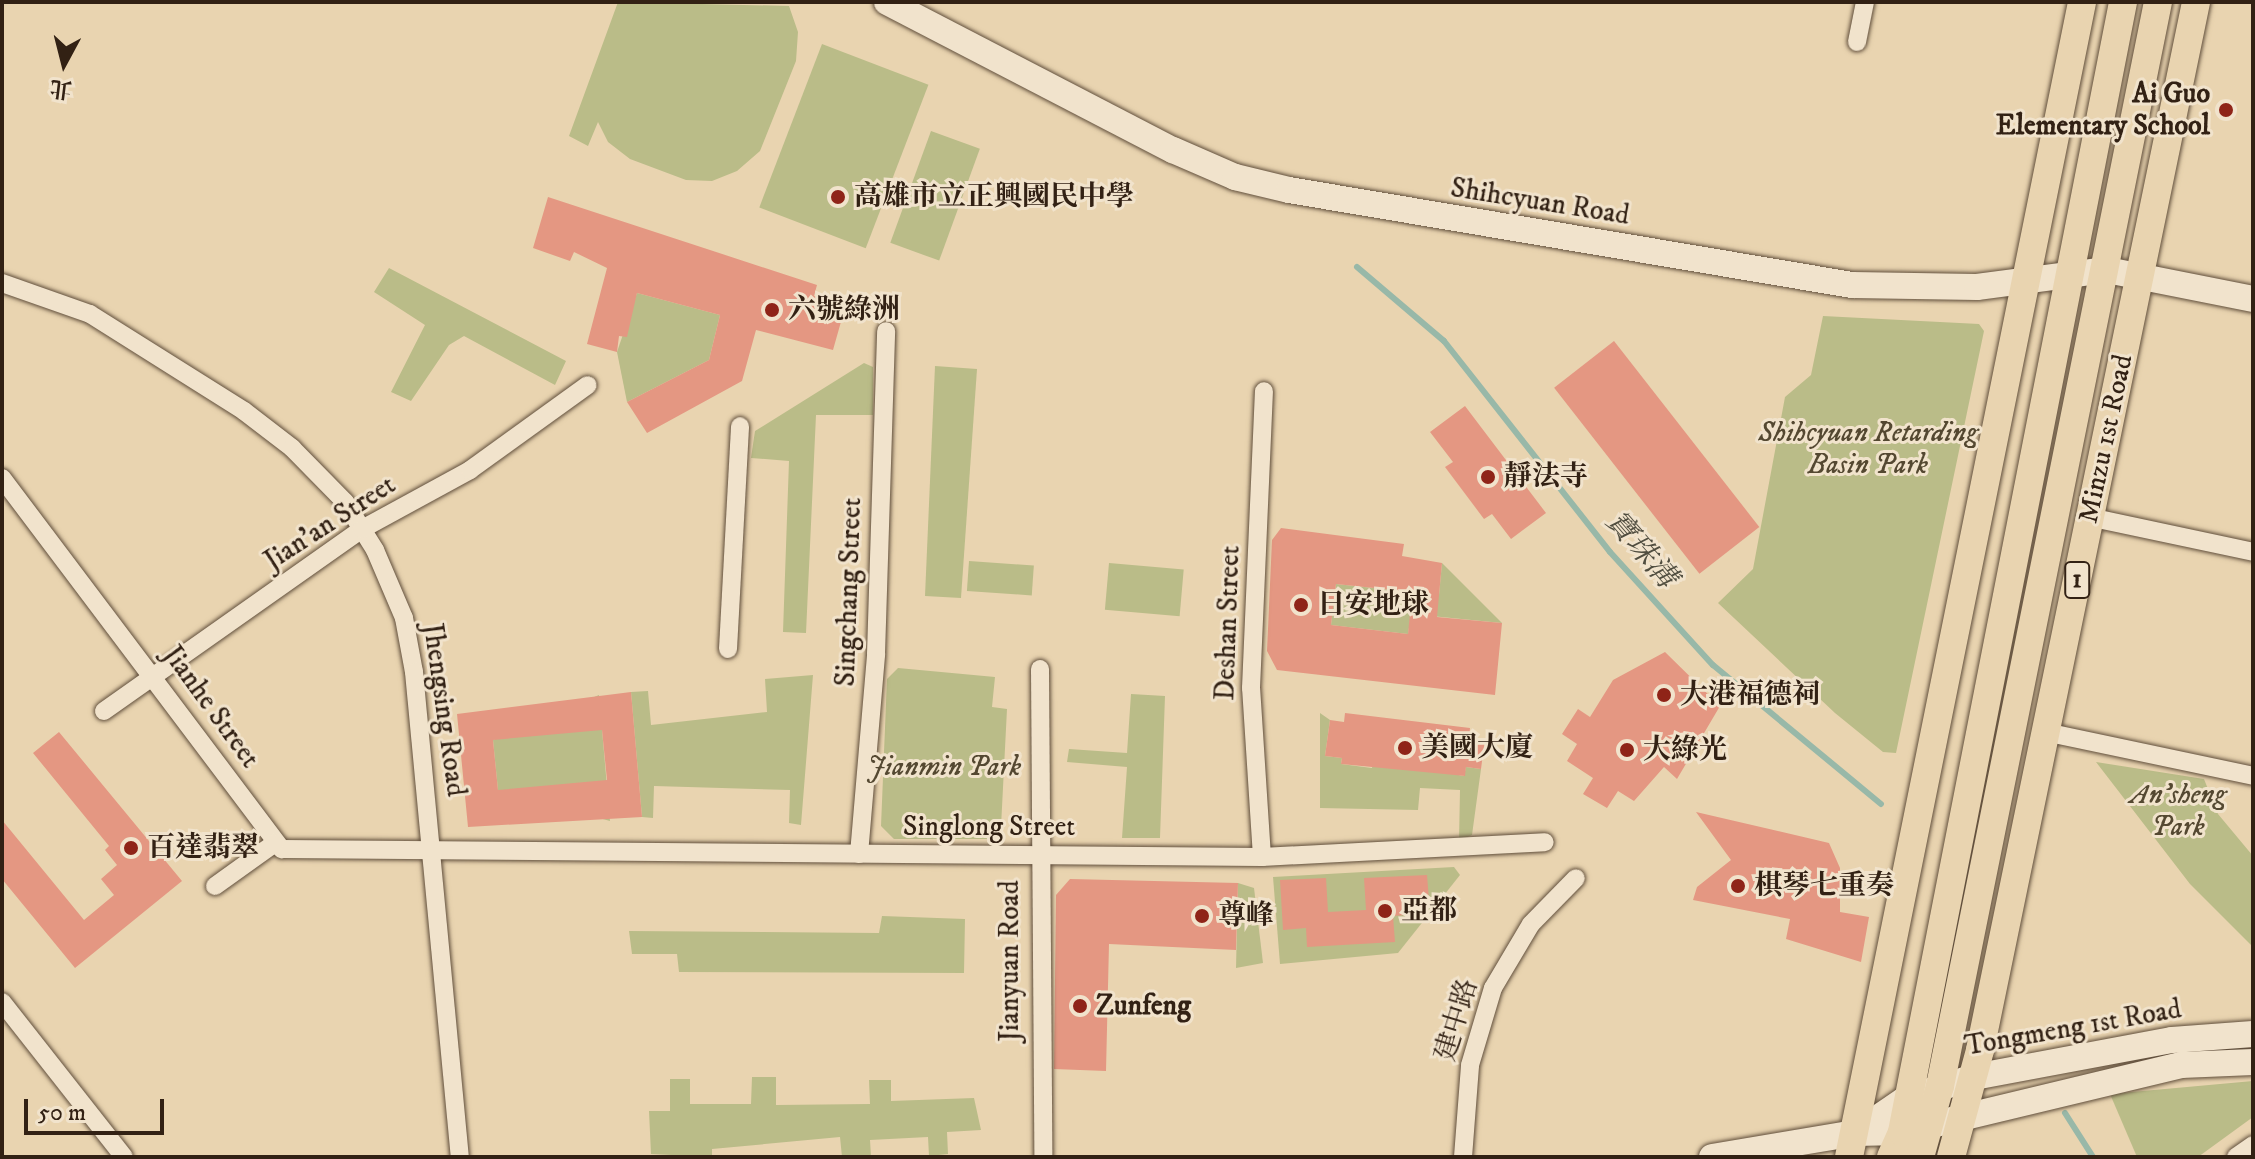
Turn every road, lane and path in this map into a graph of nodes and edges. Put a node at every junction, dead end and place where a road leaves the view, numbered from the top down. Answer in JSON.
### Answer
{"nodes":[{"id":1,"x":887,"y":2,"type":"edge"},
{"id":2,"x":1865,"y":2,"type":"edge"},
{"id":3,"x":2082,"y":2,"type":"edge"},
{"id":4,"x":2123,"y":2,"type":"edge"},
{"id":5,"x":2158,"y":2,"type":"edge"},
{"id":6,"x":2196,"y":2,"type":"edge"},
{"id":7,"x":1857,"y":42,"type":"dead end"},
{"id":8,"x":2107,"y":270,"type":"junction"},
{"id":9,"x":2140,"y":276,"type":"junction"},
{"id":10,"x":2068,"y":278,"type":"junction"},
{"id":11,"x":2029,"y":282,"type":"junction"},
{"id":12,"x":2,"y":283,"type":"edge"},
{"id":13,"x":2253,"y":299,"type":"edge"},
{"id":14,"x":886,"y":331,"type":"dead end"},
{"id":15,"x":588,"y":385,"type":"dead end"},
{"id":16,"x":1264,"y":391,"type":"dead end"},
{"id":17,"x":740,"y":426,"type":"dead end"},
{"id":18,"x":2,"y":478,"type":"edge"},
{"id":19,"x":2089,"y":517,"type":"junction"},
{"id":20,"x":362,"y":529,"type":"junction"},
{"id":21,"x":2253,"y":552,"type":"edge"},
{"id":22,"x":728,"y":649,"type":"dead end"},
{"id":23,"x":1040,"y":669,"type":"dead end"},
{"id":24,"x":155,"y":677,"type":"junction"},
{"id":25,"x":104,"y":711,"type":"dead end"},
{"id":26,"x":2045,"y":732,"type":"junction"},
{"id":27,"x":2253,"y":776,"type":"edge"},
{"id":28,"x":1545,"y":842,"type":"dead end"},
{"id":29,"x":275,"y":843,"type":"junction"},
{"id":30,"x":433,"y":847,"type":"junction"},
{"id":31,"x":859,"y":854,"type":"junction"},
{"id":32,"x":1037,"y":855,"type":"junction"},
{"id":33,"x":1262,"y":857,"type":"junction"},
{"id":34,"x":1576,"y":878,"type":"dead end"},
{"id":35,"x":215,"y":886,"type":"dead end"},
{"id":36,"x":2,"y":1002,"type":"edge"},
{"id":37,"x":2253,"y":1034,"type":"edge"},
{"id":38,"x":2253,"y":1062,"type":"edge"},
{"id":39,"x":1974,"y":1077,"type":"junction"},
{"id":40,"x":1940,"y":1086,"type":"junction"},
{"id":41,"x":1907,"y":1098,"type":"junction"},
{"id":42,"x":1966,"y":1114,"type":"junction"},
{"id":43,"x":1931,"y":1123,"type":"junction"},
{"id":44,"x":1896,"y":1144,"type":"edge"},
{"id":45,"x":1852,"y":1145,"type":"edge"},
{"id":46,"x":2253,"y":1145,"type":"edge"},
{"id":47,"x":124,"y":1157,"type":"edge"},
{"id":48,"x":460,"y":1157,"type":"edge"},
{"id":49,"x":1043,"y":1157,"type":"edge"},
{"id":50,"x":1463,"y":1157,"type":"edge"},
{"id":51,"x":1712,"y":1157,"type":"edge"},
{"id":52,"x":1920,"y":1157,"type":"edge"},
{"id":53,"x":1951,"y":1157,"type":"edge"},
{"id":54,"x":2236,"y":1157,"type":"edge"}],
"edges":[{"from":1,"to":11,"type":"street","name":"Shihcyuan Road"},
{"from":2,"to":7,"type":"street"},
{"from":3,"to":11,"type":"main road"},
{"from":4,"to":10,"type":"main road"},
{"from":5,"to":8,"type":"main road","name":"Minzu 1st Road","number":"1"},
{"from":6,"to":9,"type":"main road","name":"Minzu 1st Road","number":"1"},
{"from":8,"to":9,"type":"street"},
{"from":8,"to":10,"type":"street","name":"Shihcyuan Road"},
{"from":8,"to":40,"type":"main road","name":"Minzu 1st Road","number":"1"},
{"from":9,"to":13,"type":"street"},
{"from":9,"to":19,"type":"main road","name":"Minzu 1st Road","number":"1"},
{"from":10,"to":11,"type":"street","name":"Shihcyuan Road"},
{"from":10,"to":41,"type":"main road"},
{"from":11,"to":45,"type":"main road"},
{"from":12,"to":20,"type":"street","name":"Jhengsing Road"},
{"from":14,"to":31,"type":"street","name":"Singchang Street"},
{"from":15,"to":20,"type":"street","name":"Jian'an Street"},
{"from":16,"to":33,"type":"street","name":"Deshan Street"},
{"from":17,"to":22,"type":"street"},
{"from":18,"to":24,"type":"street","name":"Jianhe Street"},
{"from":19,"to":21,"type":"street"},
{"from":19,"to":26,"type":"main road","name":"Minzu 1st Road","number":"1"},
{"from":20,"to":24,"type":"street","name":"Jian'an Street"},
{"from":20,"to":30,"type":"street","name":"Jhengsing Road"},
{"from":23,"to":32,"type":"street","name":"Jianyuan Road"},
{"from":24,"to":25,"type":"street","name":"Jian'an Street"},
{"from":24,"to":29,"type":"street","name":"Jianhe Street"},
{"from":26,"to":27,"type":"street"},
{"from":26,"to":39,"type":"main road","name":"Minzu 1st Road","number":"1"},
{"from":28,"to":33,"type":"street","name":"Singlong Street"},
{"from":29,"to":30,"type":"street"},
{"from":29,"to":35,"type":"street"},
{"from":30,"to":31,"type":"street","name":"Singlong Street"},
{"from":30,"to":48,"type":"street","name":"Jhengsing Road"},
{"from":31,"to":32,"type":"street","name":"Singlong Street"},
{"from":32,"to":33,"type":"street","name":"Singlong Street"},
{"from":32,"to":49,"type":"street","name":"Jianyuan Road"},
{"from":34,"to":50,"type":"street","name":"建中路"},
{"from":36,"to":47,"type":"street"},
{"from":37,"to":39,"type":"street","name":"Tongmeng 1st Road"},
{"from":38,"to":42,"type":"street","name":"Tongmeng 1st Road"},
{"from":39,"to":40,"type":"street","name":"Tongmeng 1st Road"},
{"from":39,"to":42,"type":"main road","name":"Minzu 1st Road","number":"1"},
{"from":40,"to":41,"type":"street","name":"Tongmeng 1st Road"},
{"from":40,"to":43,"type":"main road","name":"Minzu 1st Road","number":"1"},
{"from":41,"to":44,"type":"main road"},
{"from":41,"to":45,"type":"street","name":"Tongmeng 1st Road"},
{"from":42,"to":43,"type":"street","name":"Tongmeng 1st Road"},
{"from":42,"to":53,"type":"main road","name":"Minzu 1st Road","number":"1"},
{"from":43,"to":44,"type":"street","name":"Tongmeng 1st Road"},
{"from":43,"to":52,"type":"main road","name":"Minzu 1st Road","number":"1"},
{"from":44,"to":45,"type":"street","name":"Tongmeng 1st Road"},
{"from":45,"to":51,"type":"street","name":"Tongmeng 1st Road"},
{"from":46,"to":54,"type":"street"}]}
